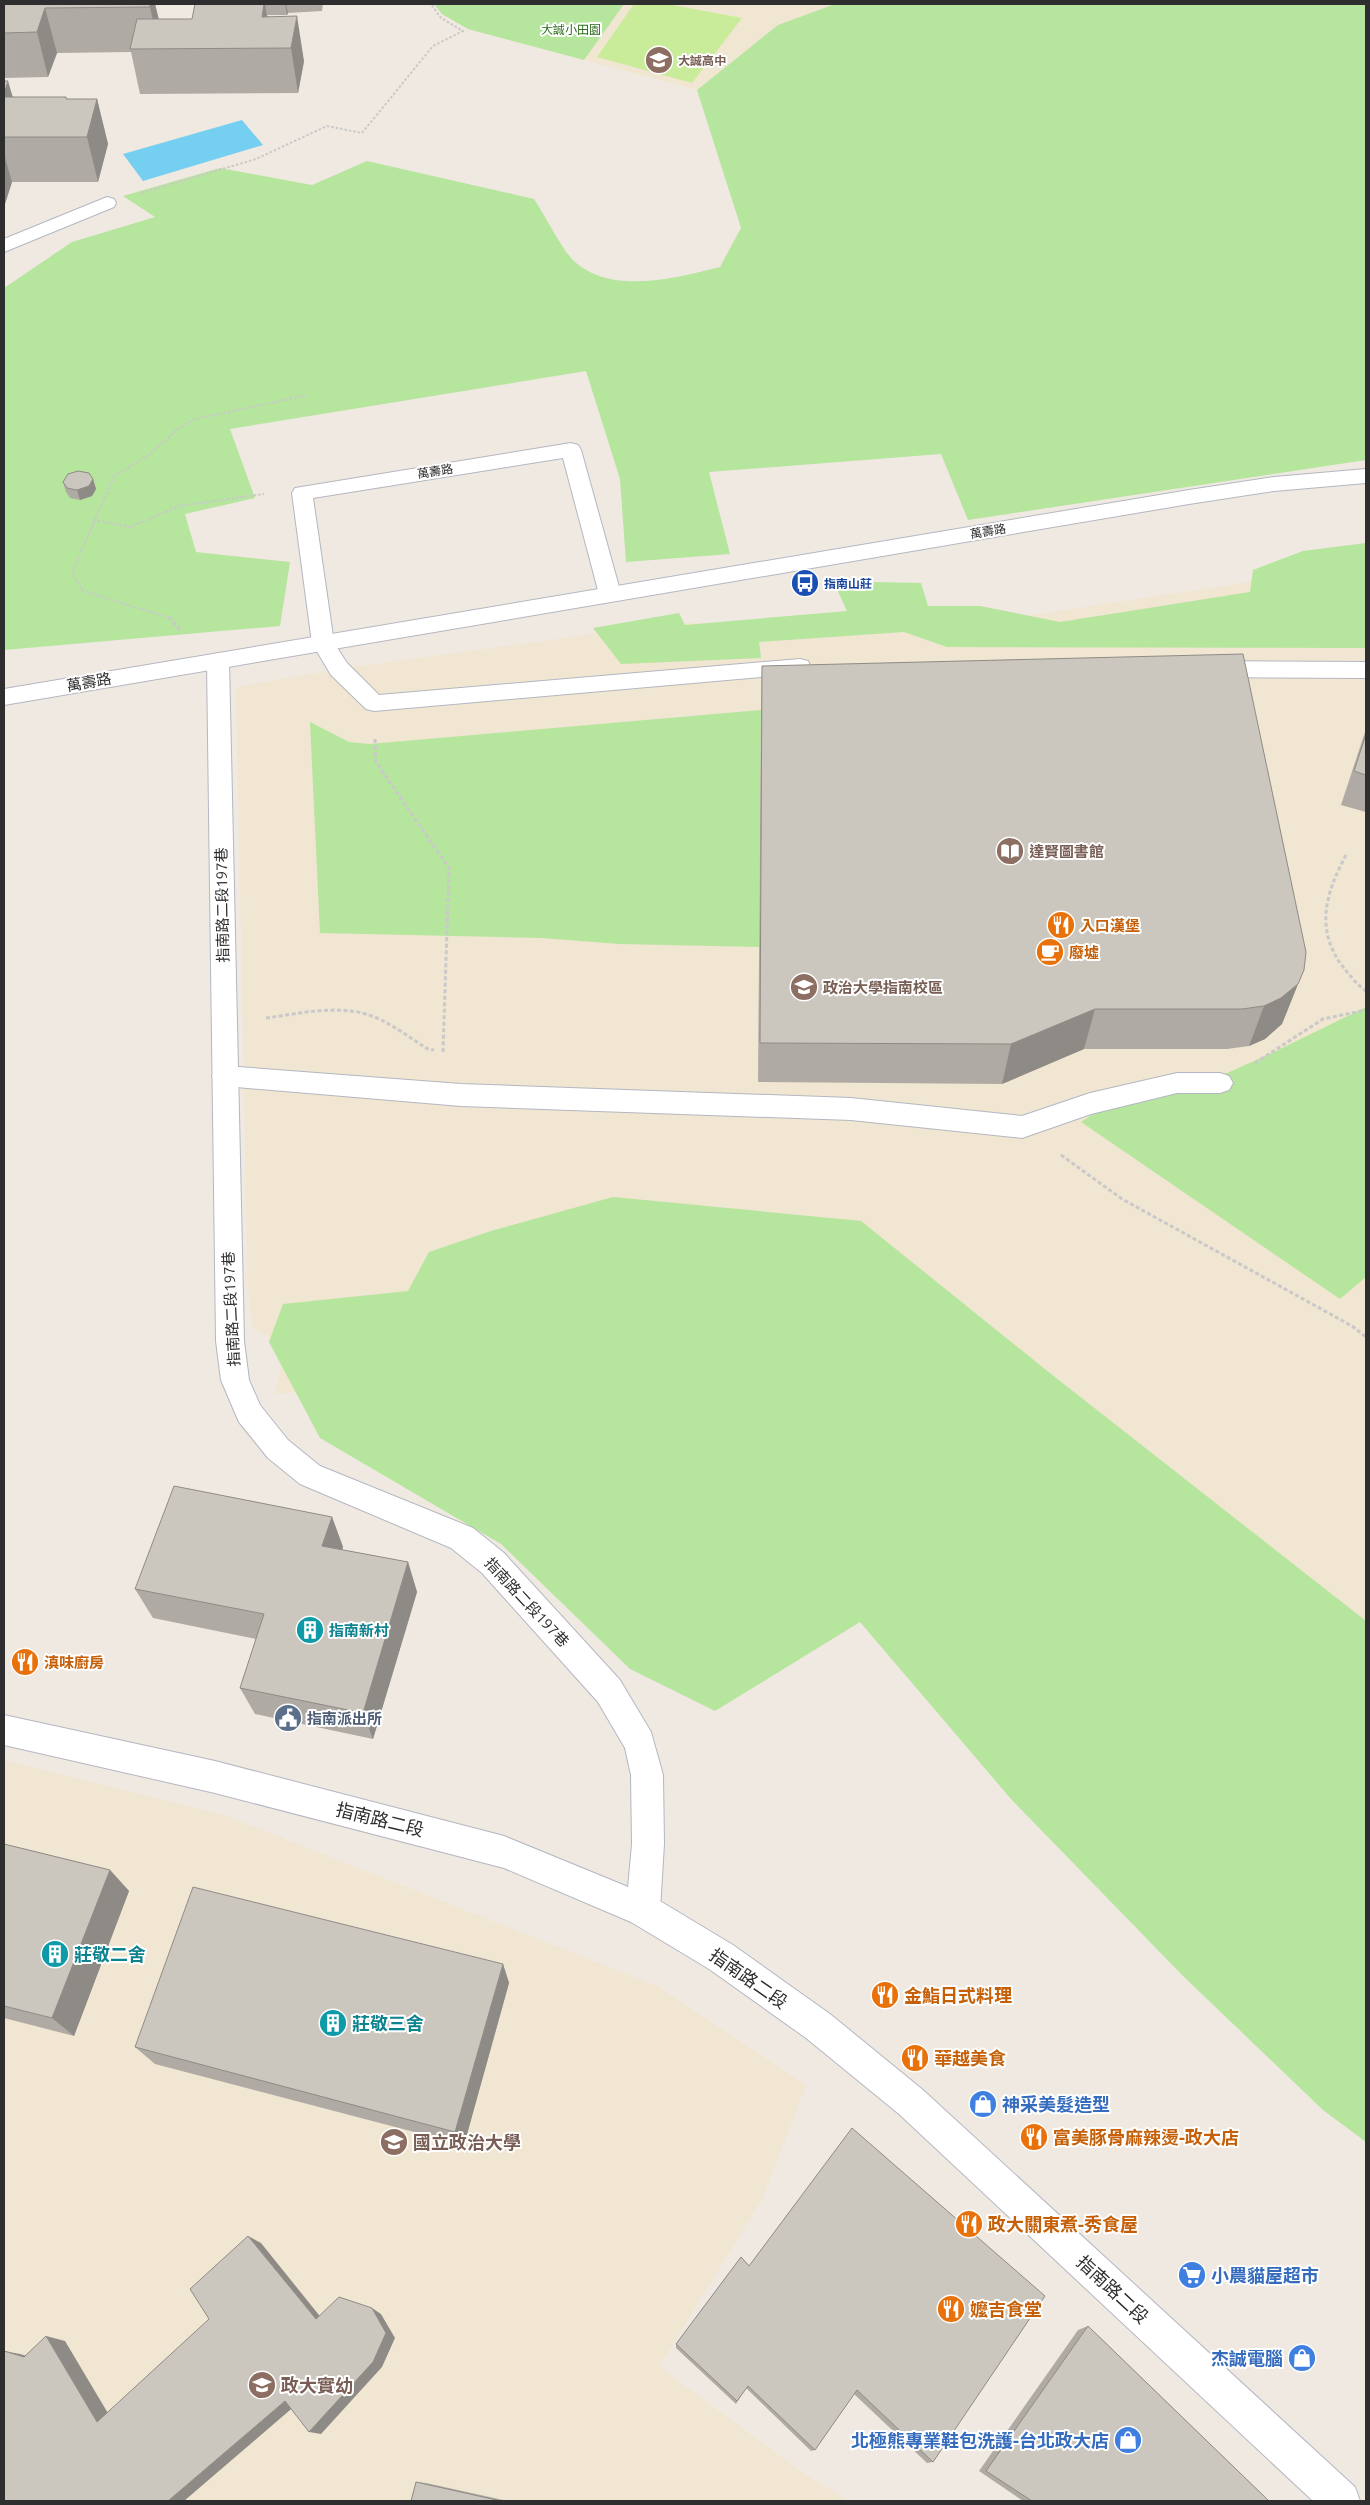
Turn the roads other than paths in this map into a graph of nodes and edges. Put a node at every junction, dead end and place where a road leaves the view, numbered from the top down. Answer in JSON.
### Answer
{"nodes":[{"id":1,"x":107,"y":203,"type":"road end"},
{"id":2,"x":4,"y":246,"type":"edge"},
{"id":3,"x":1366,"y":476,"type":"edge"},
{"id":4,"x":610,"y":594,"type":"junction"},
{"id":5,"x":323,"y":643,"type":"junction"},
{"id":6,"x":218,"y":661,"type":"junction"},
{"id":7,"x":824,"y":666,"type":"edge"},
{"id":8,"x":1189,"y":669,"type":"edge"},
{"id":9,"x":1366,"y":670,"type":"edge"},
{"id":10,"x":4,"y":697,"type":"edge"},
{"id":11,"x":225,"y":1076,"type":"junction"},
{"id":12,"x":1220,"y":1083,"type":"road end"},
{"id":13,"x":4,"y":1730,"type":"edge"},
{"id":14,"x":643,"y":1910,"type":"junction"},
{"id":15,"x":1342,"y":2501,"type":"edge"}],
"edges":[{"from":1,"to":2,"type":"street"},
{"from":3,"to":4,"type":"street","name":"萬壽路"},
{"from":4,"to":5,"type":"street","name":"萬壽路"},
{"from":4,"to":5,"type":"street","name":"萬壽路"},
{"from":5,"to":6,"type":"street","name":"萬壽路"},
{"from":5,"to":7,"type":"street"},
{"from":6,"to":10,"type":"street","name":"萬壽路"},
{"from":6,"to":11,"type":"street","name":"指南路二段197巷"},
{"from":8,"to":9,"type":"street"},
{"from":11,"to":12,"type":"street"},
{"from":11,"to":14,"type":"street","name":"指南路二段197巷"},
{"from":13,"to":14,"type":"street","name":"指南路二段"},
{"from":14,"to":15,"type":"street","name":"指南路二段"}]}
